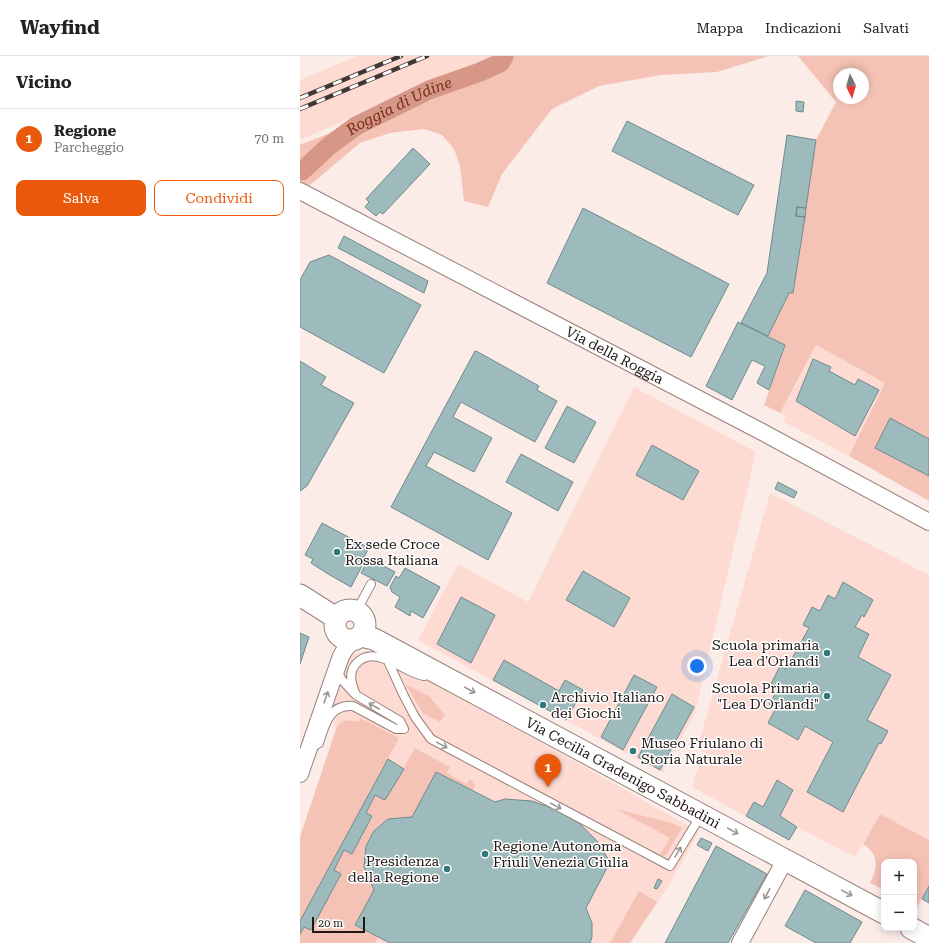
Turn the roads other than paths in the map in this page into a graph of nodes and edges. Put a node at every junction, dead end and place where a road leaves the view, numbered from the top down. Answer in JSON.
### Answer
{"nodes":[{"id":1,"x":300,"y":191,"type":"edge"},
{"id":2,"x":929,"y":522,"type":"edge"},
{"id":3,"x":371,"y":584,"type":"dead end"},
{"id":4,"x":300,"y":595,"type":"edge"},
{"id":5,"x":357,"y":610,"type":"junction"},
{"id":6,"x":336,"y":618,"type":"junction"},
{"id":7,"x":371,"y":644,"type":"junction"},
{"id":8,"x":336,"y":668,"type":"junction"},
{"id":9,"x":356,"y":695,"type":"junction"},
{"id":10,"x":308,"y":749,"type":"junction"},
{"id":11,"x":300,"y":774,"type":"edge"},
{"id":12,"x":701,"y":814,"type":"junction"},
{"id":13,"x":785,"y":860,"type":"junction"},
{"id":14,"x":881,"y":911,"type":"edge"},
{"id":15,"x":916,"y":931,"type":"edge"},
{"id":16,"x":929,"y":938,"type":"edge"},
{"id":17,"x":740,"y":943,"type":"edge"}],
"edges":[{"from":1,"to":2,"type":"street","name":"Via della Roggia"},
{"from":3,"to":5,"type":"lane"},
{"from":4,"to":6,"type":"street"},
{"from":5,"to":6,"type":"street"},
{"from":5,"to":7,"type":"street"},
{"from":6,"to":7,"type":"street","name":"Via Cecilia Gradenigo Sabbadini"},
{"from":7,"to":8,"type":"street"},
{"from":7,"to":9,"type":"lane"},
{"from":7,"to":12,"type":"street","name":"Via Cecilia Gradenigo Sabbadini","one_way":true},
{"from":7,"to":12,"type":"lane","one_way":true},
{"from":8,"to":9,"type":"lane"},
{"from":10,"to":8,"type":"street","one_way":true},
{"from":10,"to":9,"type":"lane","one_way":true},
{"from":10,"to":11,"type":"street"},
{"from":12,"to":13,"type":"street","name":"Via Cecilia Gradenigo Sabbadini","one_way":true},
{"from":13,"to":14,"type":"street","name":"Via Cecilia Gradenigo Sabbadini","one_way":true},
{"from":13,"to":17,"type":"street","one_way":true},
{"from":15,"to":16,"type":"street"}]}
